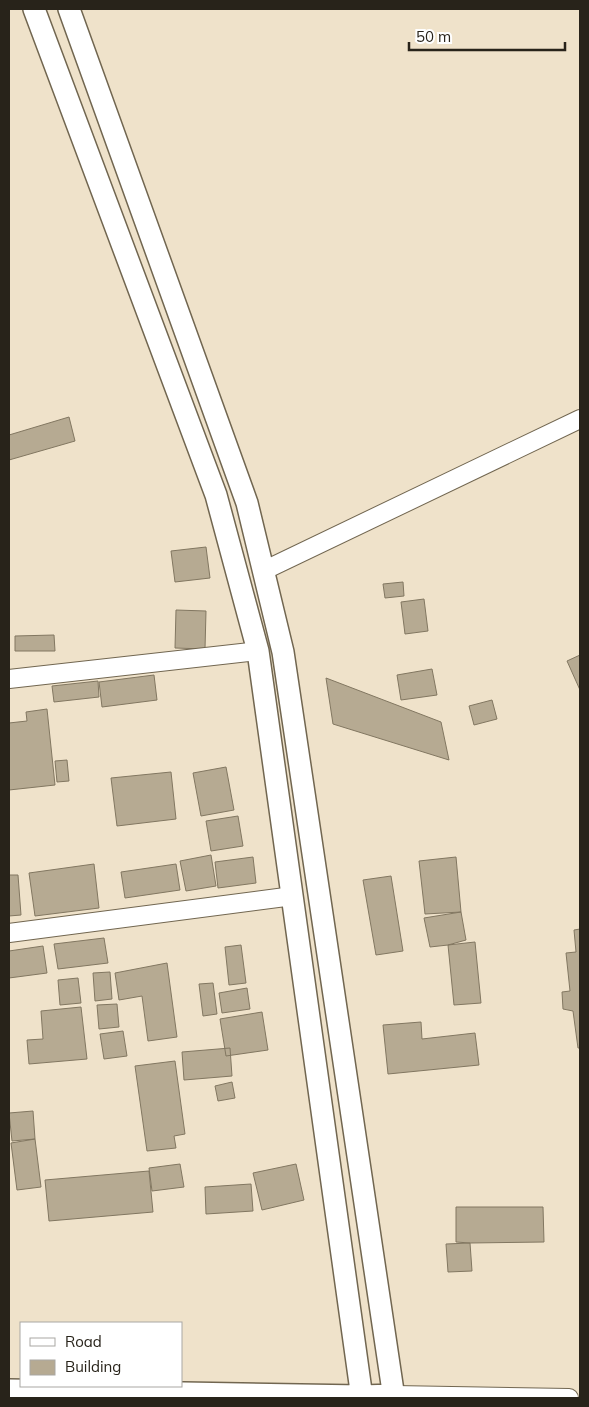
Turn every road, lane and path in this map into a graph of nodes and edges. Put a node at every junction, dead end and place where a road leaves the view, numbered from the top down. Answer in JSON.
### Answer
{"nodes":[{"id":1,"x":34,"y":9,"type":"edge"},
{"id":2,"x":69,"y":9,"type":"edge"},
{"id":3,"x":580,"y":419,"type":"edge"},
{"id":4,"x":263,"y":572,"type":"junction"},
{"id":5,"x":258,"y":651,"type":"junction"},
{"id":6,"x":9,"y":678,"type":"edge"},
{"id":7,"x":293,"y":896,"type":"junction"},
{"id":8,"x":9,"y":933,"type":"edge"},
{"id":9,"x":9,"y":1390,"type":"edge"},
{"id":10,"x":394,"y":1396,"type":"edge"},
{"id":11,"x":362,"y":1397,"type":"edge"},
{"id":12,"x":568,"y":1398,"type":"edge"}],
"edges":[{"from":1,"to":5,"type":"street"},
{"from":2,"to":4,"type":"street"},
{"from":3,"to":4,"type":"street"},
{"from":4,"to":10,"type":"street"},
{"from":5,"to":6,"type":"street"},
{"from":5,"to":7,"type":"street"},
{"from":7,"to":8,"type":"street"},
{"from":7,"to":11,"type":"street"},
{"from":9,"to":11,"type":"street"},
{"from":10,"to":11,"type":"street"},
{"from":10,"to":12,"type":"street"}]}
